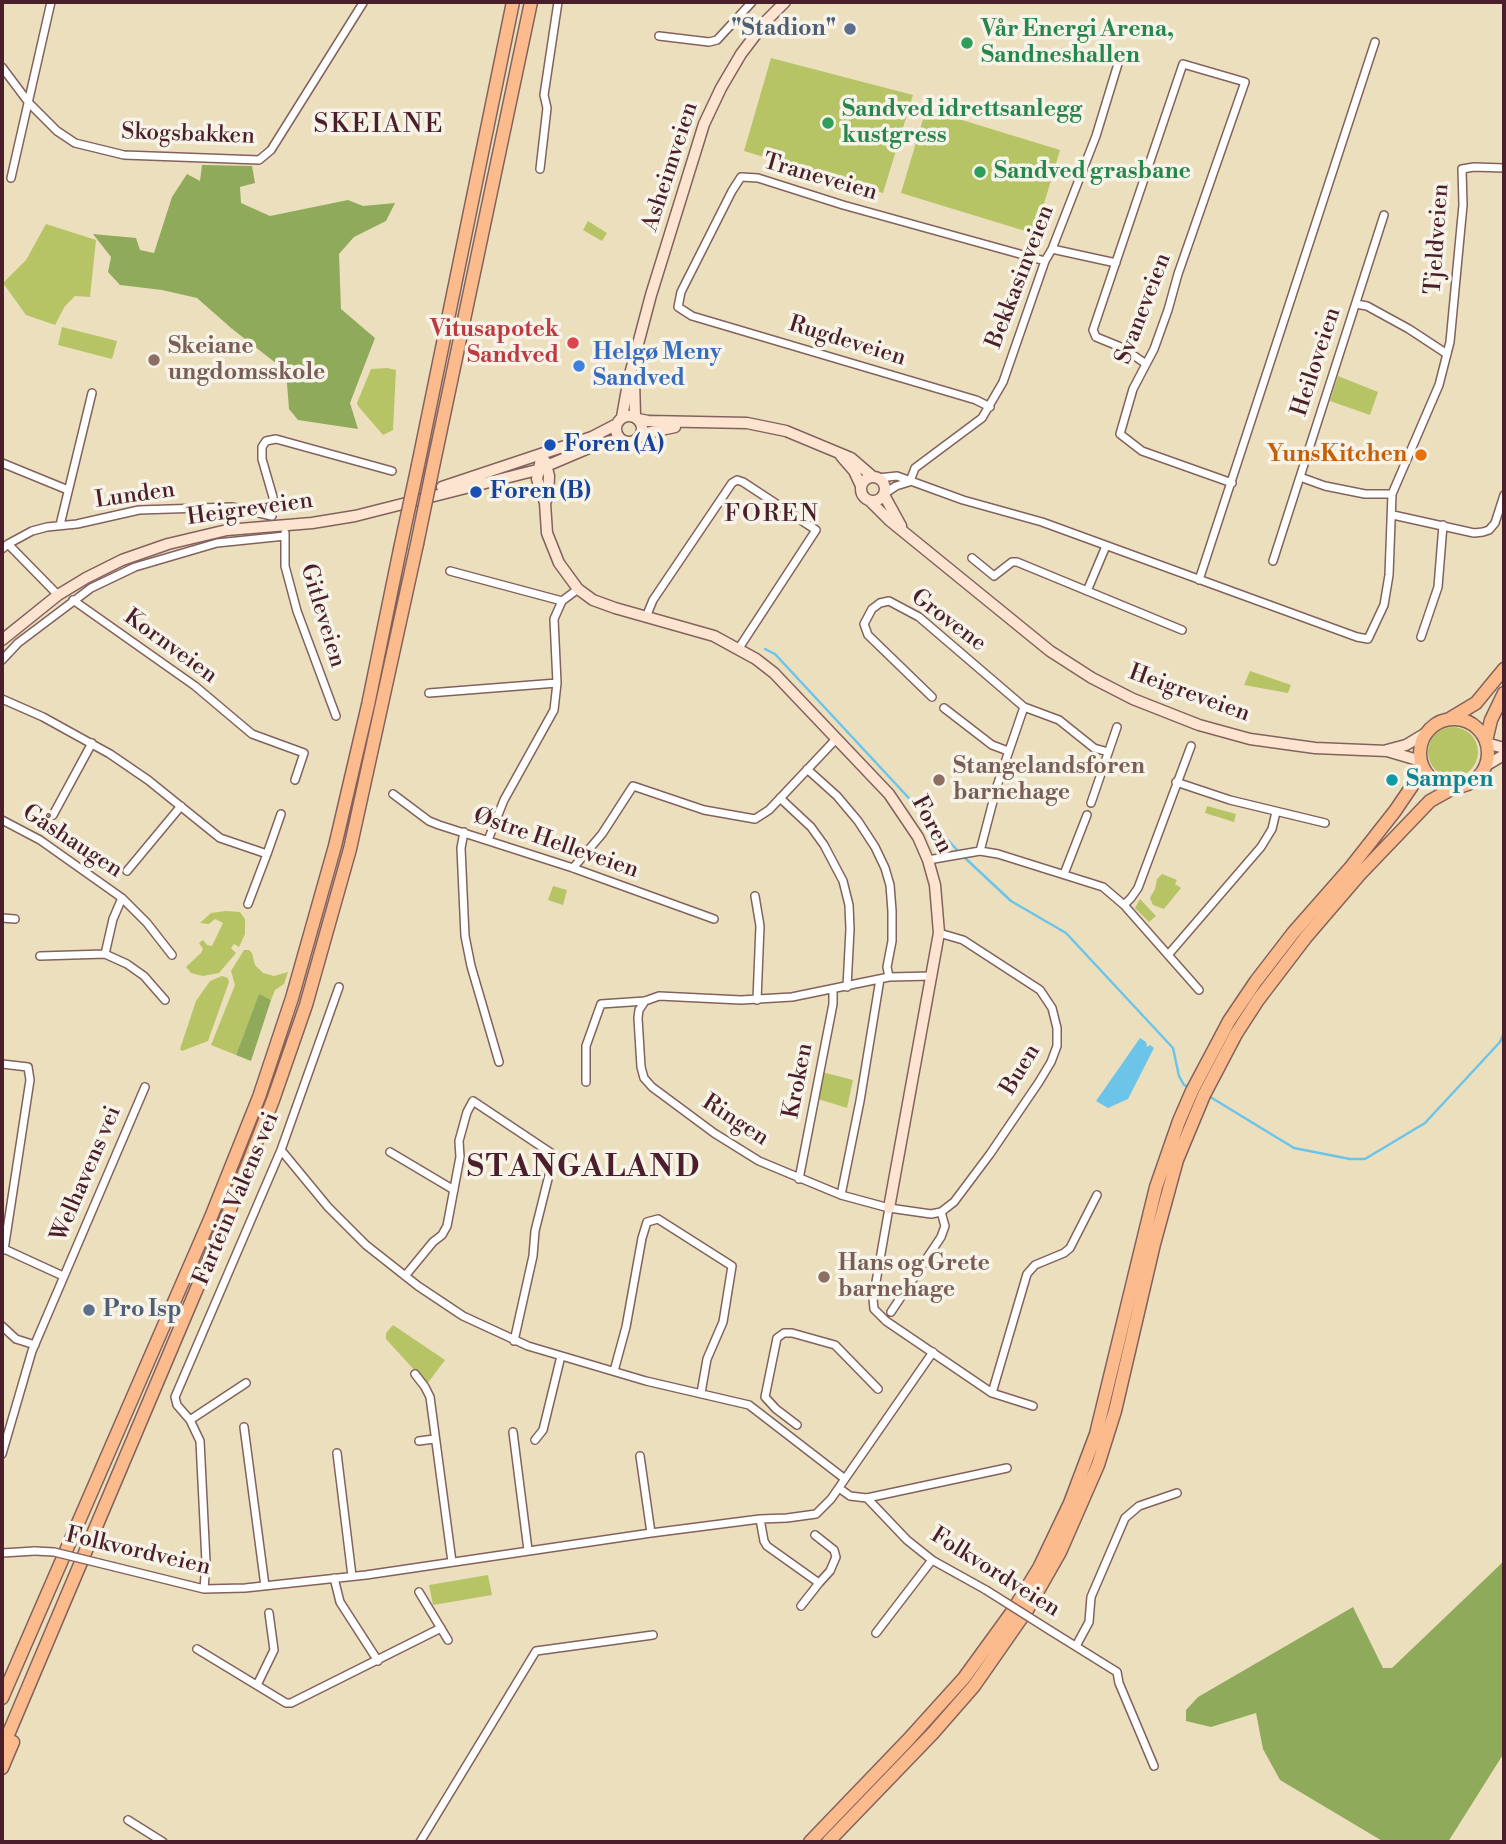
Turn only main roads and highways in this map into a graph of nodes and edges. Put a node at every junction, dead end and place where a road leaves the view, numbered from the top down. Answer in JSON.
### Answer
{"nodes":[{"id":1,"x":513,"y":2,"type":"edge"},
{"id":2,"x":531,"y":2,"type":"edge"},
{"id":3,"x":785,"y":2,"type":"edge"},
{"id":4,"x":634,"y":363,"type":"junction"},
{"id":5,"x":637,"y":417,"type":"junction"},
{"id":6,"x":619,"y":421,"type":"junction"},
{"id":7,"x":694,"y":422,"type":"junction"},
{"id":8,"x":642,"y":434,"type":"junction"},
{"id":9,"x":621,"y":439,"type":"junction"},
{"id":10,"x":542,"y":454,"type":"junction"},
{"id":11,"x":839,"y":454,"type":"junction"},
{"id":12,"x":543,"y":468,"type":"junction"},
{"id":13,"x":876,"y":477,"type":"junction"},
{"id":14,"x":860,"y":486,"type":"junction"},
{"id":15,"x":884,"y":495,"type":"junction"},
{"id":16,"x":404,"y":502,"type":"junction"},
{"id":17,"x":871,"y":502,"type":"junction"},
{"id":18,"x":904,"y":531,"type":"junction"},
{"id":19,"x":2,"y":640,"type":"edge"},
{"id":20,"x":1504,"y":669,"type":"edge"},
{"id":21,"x":1504,"y":693,"type":"edge"},
{"id":22,"x":1450,"y":719,"type":"junction"},
{"id":23,"x":1426,"y":733,"type":"junction"},
{"id":24,"x":1486,"y":742,"type":"junction"},
{"id":25,"x":1504,"y":748,"type":"edge"},
{"id":26,"x":1387,"y":751,"type":"junction"},
{"id":27,"x":1504,"y":755,"type":"edge"},
{"id":28,"x":1421,"y":762,"type":"junction"},
{"id":29,"x":1485,"y":766,"type":"junction"},
{"id":30,"x":1457,"y":786,"type":"junction"},
{"id":31,"x":1213,"y":1064,"type":"junction"},
{"id":32,"x":1185,"y":1123,"type":"junction"},
{"id":33,"x":889,"y":1208,"type":"road end"},
{"id":34,"x":2,"y":1698,"type":"edge"},
{"id":35,"x":15,"y":1719,"type":"junction"},
{"id":36,"x":2,"y":1749,"type":"edge"},
{"id":37,"x":2,"y":1768,"type":"edge"},
{"id":38,"x":810,"y":1842,"type":"edge"},
{"id":39,"x":828,"y":1842,"type":"edge"}],
"edges":[{"from":1,"to":34,"type":"highway","bridge":true},
{"from":2,"to":35,"type":"highway","bridge":true},
{"from":3,"to":4,"type":"main road","name":"Asheimveien"},
{"from":4,"to":5,"type":"main road","name":"Asheimveien"},
{"from":4,"to":6,"type":"main road","name":"Asheimveien"},
{"from":5,"to":6,"type":"main road"},
{"from":5,"to":7,"type":"main road","name":"Heigreveien"},
{"from":5,"to":8,"type":"main road"},
{"from":6,"to":9,"type":"main road"},
{"from":6,"to":10,"type":"main road","name":"Heigreveien"},
{"from":7,"to":8,"type":"main road","name":"Heigreveien"},
{"from":7,"to":11,"type":"main road","name":"Heigreveien"},
{"from":8,"to":9,"type":"main road"},
{"from":9,"to":12,"type":"main road","name":"Heigreveien"},
{"from":10,"to":12,"type":"main road","name":"Foren"},
{"from":10,"to":16,"type":"main road","name":"Heigreveien"},
{"from":11,"to":13,"type":"main road","name":"Heigreveien"},
{"from":11,"to":14,"type":"main road","name":"Heigreveien"},
{"from":12,"to":16,"type":"main road","name":"Heigreveien"},
{"from":12,"to":33,"type":"main road","name":"Foren"},
{"from":13,"to":14,"type":"main road"},
{"from":13,"to":15,"type":"main road","name":"Heigreveien"},
{"from":14,"to":17,"type":"main road","name":"Heigreveien"},
{"from":15,"to":17,"type":"main road"},
{"from":15,"to":18,"type":"main road","name":"Heigreveien"},
{"from":16,"to":19,"type":"main road","name":"Heigreveien"},
{"from":17,"to":18,"type":"main road","name":"Heigreveien"},
{"from":18,"to":26,"type":"main road","name":"Heigreveien"},
{"from":20,"to":22,"type":"highway"},
{"from":21,"to":24,"type":"highway"},
{"from":22,"to":23,"type":"highway"},
{"from":22,"to":24,"type":"highway"},
{"from":23,"to":26,"type":"main road","name":"Heigreveien"},
{"from":23,"to":28,"type":"highway"},
{"from":24,"to":25,"type":"main road"},
{"from":24,"to":29,"type":"highway"},
{"from":26,"to":28,"type":"main road","name":"Heigreveien"},
{"from":27,"to":29,"type":"main road"},
{"from":28,"to":30,"type":"highway"},
{"from":28,"to":31,"type":"highway"},
{"from":29,"to":30,"type":"highway"},
{"from":30,"to":31,"type":"highway"},
{"from":31,"to":32,"type":"highway"},
{"from":32,"to":38,"type":"highway"},
{"from":32,"to":39,"type":"highway"},
{"from":35,"to":36,"type":"highway"},
{"from":35,"to":37,"type":"highway"}]}
